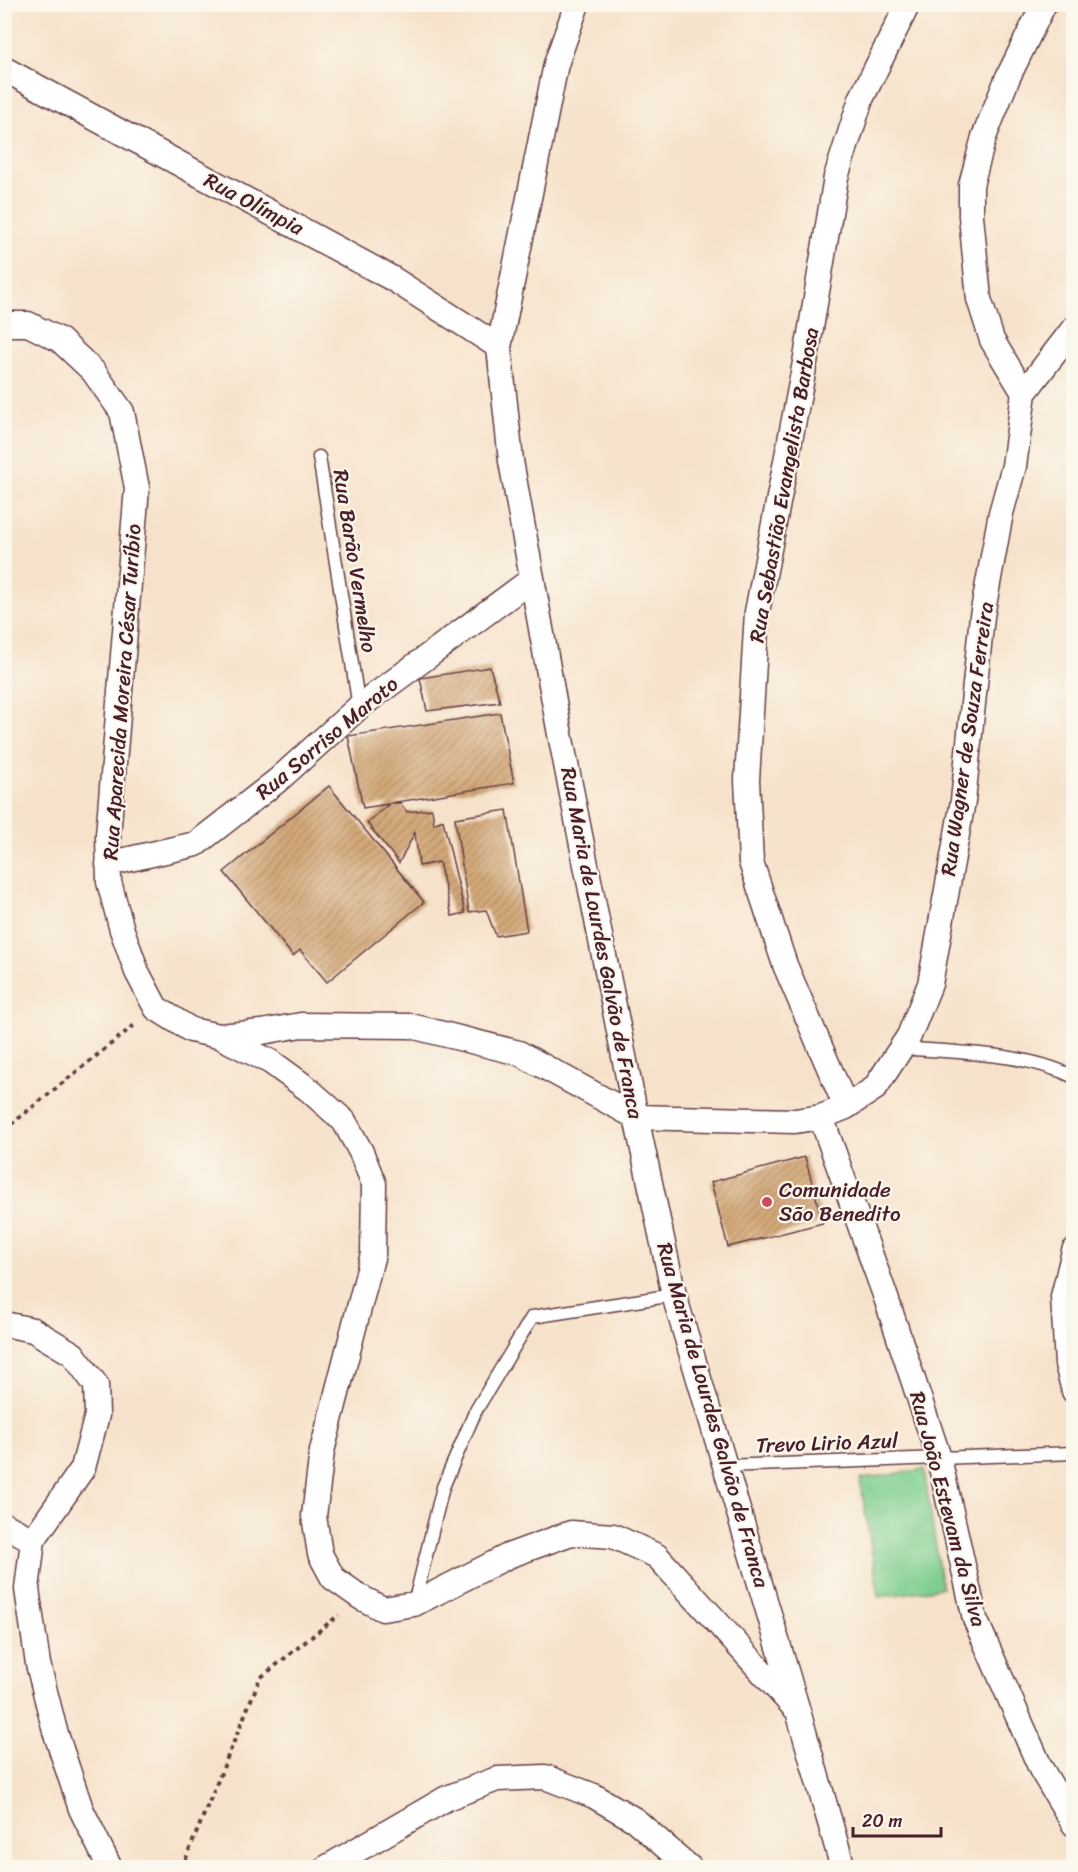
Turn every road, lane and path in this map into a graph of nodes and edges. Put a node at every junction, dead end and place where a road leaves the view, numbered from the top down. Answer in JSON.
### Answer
{"nodes":[{"id":1,"x":577,"y":4,"type":"edge"},
{"id":2,"x":908,"y":4,"type":"edge"},
{"id":3,"x":1044,"y":4,"type":"edge"},
{"id":4,"x":4,"y":69,"type":"edge"},
{"id":5,"x":4,"y":324,"type":"edge"},
{"id":6,"x":1074,"y":328,"type":"edge"},
{"id":7,"x":499,"y":347,"type":"junction"},
{"id":8,"x":1024,"y":393,"type":"junction"},
{"id":9,"x":319,"y":457,"type":"dead end"},
{"id":10,"x":531,"y":580,"type":"junction"},
{"id":11,"x":359,"y":707,"type":"junction"},
{"id":12,"x":108,"y":864,"type":"junction"},
{"id":13,"x":156,"y":1008,"type":"junction"},
{"id":14,"x":219,"y":1036,"type":"junction"},
{"id":15,"x":902,"y":1048,"type":"junction"},
{"id":16,"x":1074,"y":1077,"type":"edge"},
{"id":17,"x":846,"y":1107,"type":"junction"},
{"id":18,"x":636,"y":1117,"type":"junction"},
{"id":19,"x":821,"y":1118,"type":"junction"},
{"id":20,"x":4,"y":1130,"type":"edge"},
{"id":21,"x":1074,"y":1251,"type":"edge"},
{"id":22,"x":674,"y":1295,"type":"junction"},
{"id":23,"x":4,"y":1324,"type":"edge"},
{"id":24,"x":1074,"y":1391,"type":"edge"},
{"id":25,"x":1074,"y":1453,"type":"edge"},
{"id":26,"x":939,"y":1458,"type":"junction"},
{"id":27,"x":725,"y":1466,"type":"junction"},
{"id":28,"x":4,"y":1525,"type":"edge"},
{"id":29,"x":33,"y":1540,"type":"junction"},
{"id":30,"x":360,"y":1597,"type":"junction"},
{"id":31,"x":414,"y":1604,"type":"junction"},
{"id":32,"x":798,"y":1711,"type":"junction"},
{"id":33,"x":1074,"y":1824,"type":"edge"},
{"id":34,"x":111,"y":1868,"type":"edge"},
{"id":35,"x":182,"y":1868,"type":"edge"},
{"id":36,"x":326,"y":1868,"type":"edge"},
{"id":37,"x":690,"y":1868,"type":"edge"},
{"id":38,"x":843,"y":1868,"type":"edge"}],
"edges":[{"from":1,"to":7,"type":"street","name":"Rua Maria de Lourdes Galvão de Franca"},
{"from":2,"to":17,"type":"street","name":"Rua Sebastião Evangelista Barbosa"},
{"from":3,"to":8,"type":"street"},
{"from":4,"to":7,"type":"street","name":"Rua Olímpia"},
{"from":5,"to":12,"type":"street","name":"Rua Aparecida Moreira César Turíbio"},
{"from":6,"to":8,"type":"street","name":"Rua Wagner de Souza Ferreira"},
{"from":7,"to":10,"type":"street","name":"Rua Maria de Lourdes Galvão de Franca"},
{"from":8,"to":15,"type":"street","name":"Rua Wagner de Souza Ferreira"},
{"from":9,"to":11,"type":"lane","name":"Rua Barão Vermelho"},
{"from":10,"to":11,"type":"street","name":"Rua Sorriso Maroto"},
{"from":10,"to":18,"type":"street","name":"Rua Maria de Lourdes Galvão de Franca"},
{"from":11,"to":12,"type":"street","name":"Rua Sorriso Maroto"},
{"from":12,"to":13,"type":"street","name":"Rua Aparecida Moreira César Turíbio"},
{"from":13,"to":14,"type":"street","name":"Rua Aparecida Moreira César Turíbio"},
{"from":13,"to":20,"type":"path"},
{"from":14,"to":18,"type":"street","name":"Rua Aparecida Moreira César Turíbio"},
{"from":14,"to":30,"type":"street"},
{"from":15,"to":16,"type":"lane"},
{"from":15,"to":17,"type":"street","name":"Rua Wagner de Souza Ferreira"},
{"from":17,"to":19,"type":"street","name":"Rua Wagner de Souza Ferreira"},
{"from":18,"to":19,"type":"street","name":"Rua Wagner de Souza Ferreira"},
{"from":18,"to":22,"type":"street","name":"Rua Maria de Lourdes Galvão de Franca"},
{"from":19,"to":26,"type":"street","name":"Rua João Estevam da Silva"},
{"from":21,"to":24,"type":"street"},
{"from":22,"to":27,"type":"street","name":"Rua Maria de Lourdes Galvão de Franca"},
{"from":22,"to":31,"type":"lane"},
{"from":23,"to":29,"type":"street"},
{"from":25,"to":26,"type":"lane","name":"Trevo Lirio Azul"},
{"from":26,"to":27,"type":"lane","name":"Trevo Lirio Azul"},
{"from":26,"to":33,"type":"street","name":"Rua João Estevam da Silva"},
{"from":27,"to":32,"type":"street","name":"Rua Maria de Lourdes Galvão de Franca"},
{"from":28,"to":29,"type":"street"},
{"from":29,"to":34,"type":"street"},
{"from":30,"to":31,"type":"street"},
{"from":30,"to":35,"type":"path"},
{"from":31,"to":32,"type":"street"},
{"from":32,"to":38,"type":"street","name":"Rua Maria de Lourdes Galvão de Franca"},
{"from":36,"to":37,"type":"street"}]}
